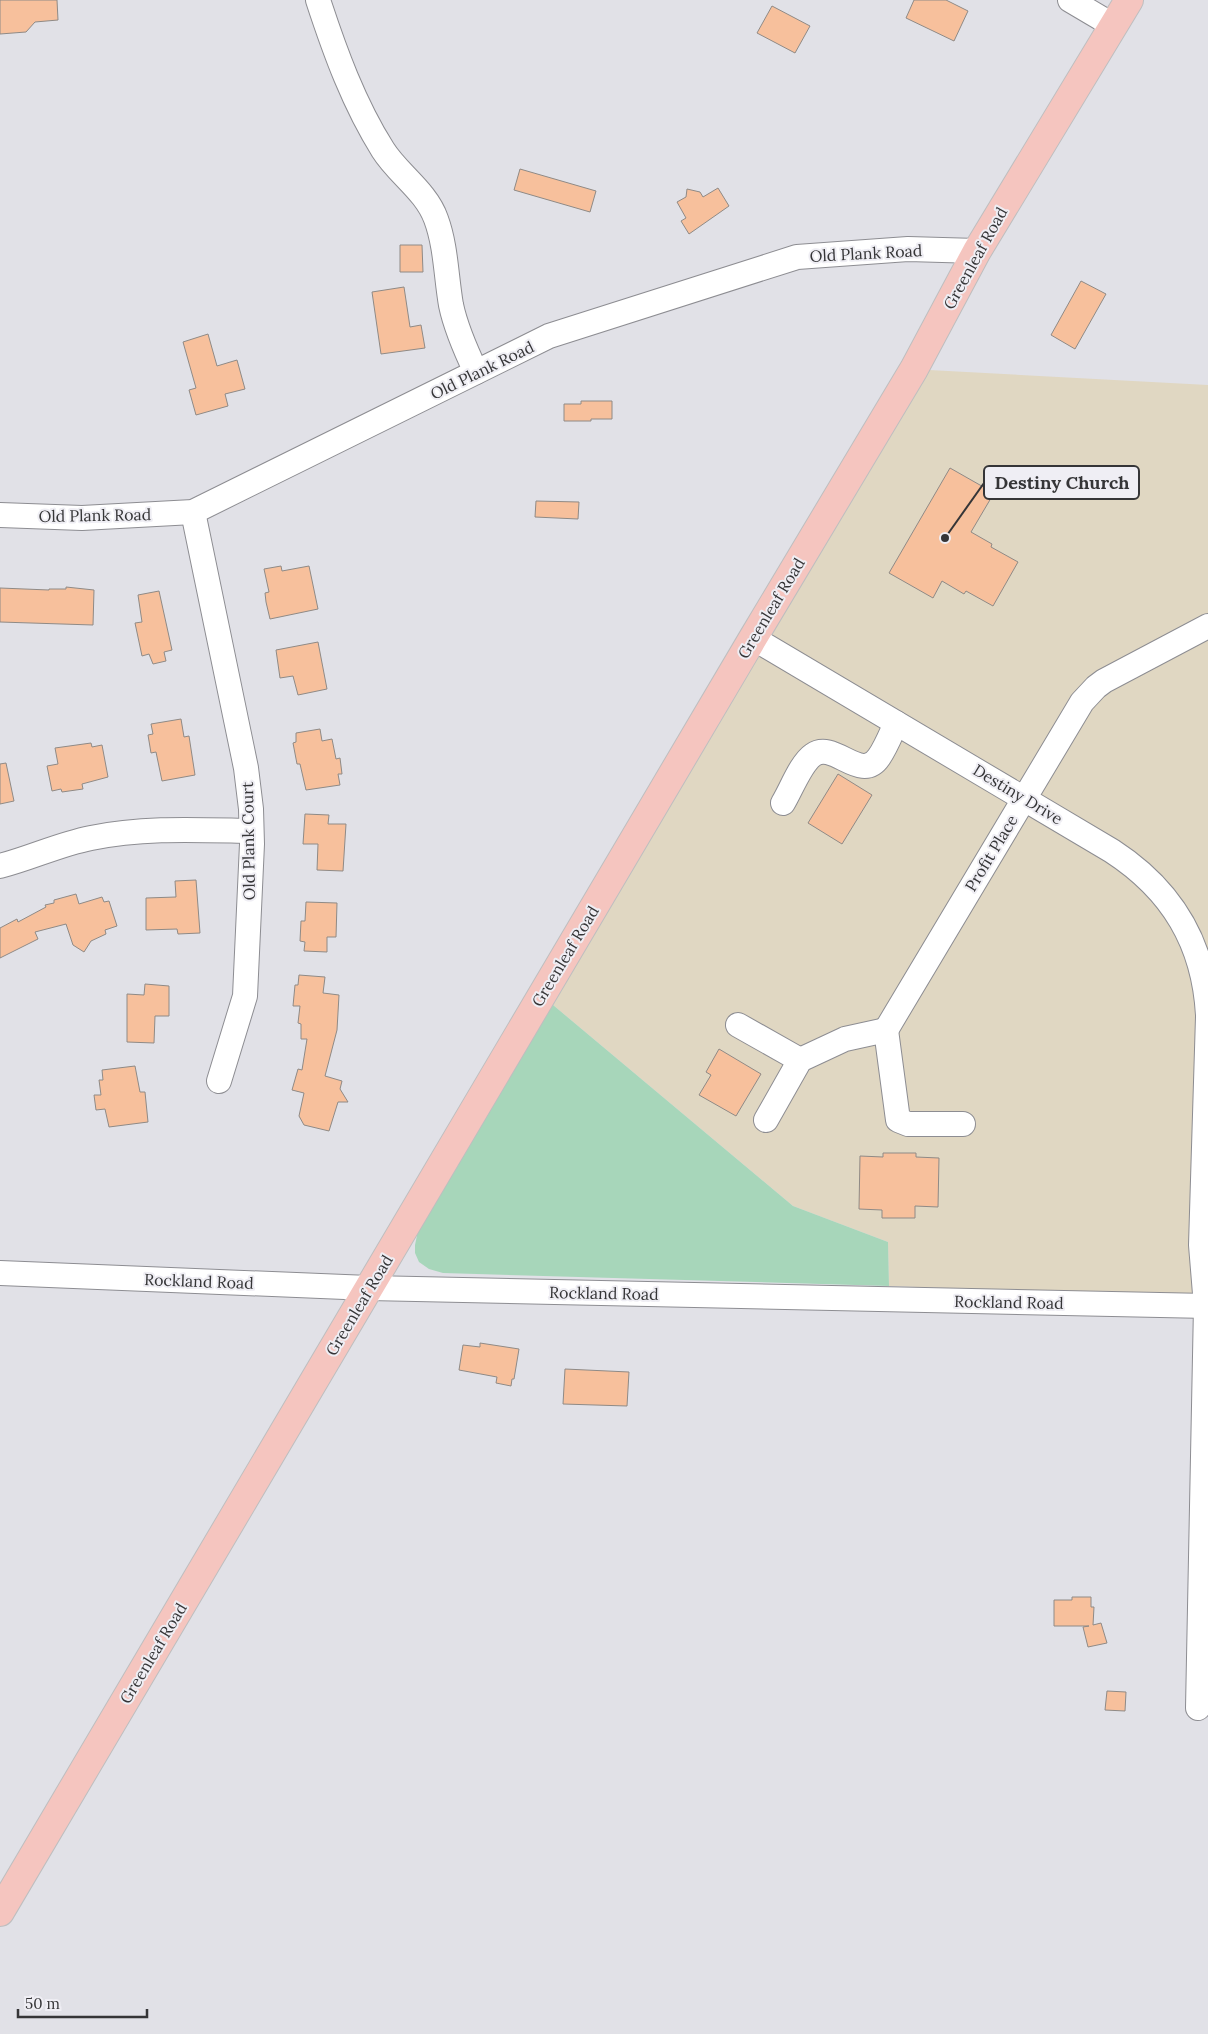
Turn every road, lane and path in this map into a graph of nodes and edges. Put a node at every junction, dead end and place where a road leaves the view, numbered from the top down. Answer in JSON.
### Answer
{"nodes":[{"id":1,"x":318,"y":0,"type":"edge"},
{"id":2,"x":1070,"y":0,"type":"edge"},
{"id":3,"x":1129,"y":0,"type":"edge"},
{"id":4,"x":1114,"y":26,"type":"junction"},
{"id":5,"x":977,"y":251,"type":"junction"},
{"id":6,"x":476,"y":372,"type":"junction"},
{"id":7,"x":193,"y":512,"type":"junction"},
{"id":8,"x":0,"y":515,"type":"edge"},
{"id":9,"x":1208,"y":626,"type":"edge"},
{"id":10,"x":752,"y":638,"type":"junction"},
{"id":11,"x":896,"y":723,"type":"junction"},
{"id":12,"x":1024,"y":798,"type":"junction"},
{"id":13,"x":783,"y":803,"type":"dead end"},
{"id":14,"x":251,"y":831,"type":"junction"},
{"id":15,"x":0,"y":866,"type":"edge"},
{"id":16,"x":1208,"y":1016,"type":"edge"},
{"id":17,"x":738,"y":1025,"type":"dead end"},
{"id":18,"x":886,"y":1030,"type":"junction"},
{"id":19,"x":800,"y":1060,"type":"junction"},
{"id":20,"x":219,"y":1081,"type":"dead end"},
{"id":21,"x":766,"y":1120,"type":"dead end"},
{"id":22,"x":962,"y":1124,"type":"dead end"},
{"id":23,"x":0,"y":1273,"type":"edge"},
{"id":24,"x":368,"y":1288,"type":"junction"},
{"id":25,"x":1207,"y":1306,"type":"edge"},
{"id":26,"x":1198,"y":1708,"type":"dead end"},
{"id":27,"x":0,"y":1912,"type":"edge"}],
"edges":[{"from":1,"to":6,"type":"street"},
{"from":2,"to":4,"type":"street"},
{"from":3,"to":4,"type":"main road","name":"Greenleaf Road"},
{"from":4,"to":5,"type":"main road","name":"Greenleaf Road"},
{"from":5,"to":6,"type":"street","name":"Old Plank Road"},
{"from":5,"to":10,"type":"main road","name":"Greenleaf Road"},
{"from":6,"to":7,"type":"street","name":"Old Plank Road"},
{"from":7,"to":8,"type":"street","name":"Old Plank Road"},
{"from":7,"to":14,"type":"street","name":"Old Plank Court"},
{"from":9,"to":12,"type":"street","name":"Profit Place"},
{"from":10,"to":11,"type":"street","name":"Destiny Drive"},
{"from":10,"to":24,"type":"main road","name":"Greenleaf Road"},
{"from":11,"to":12,"type":"street","name":"Destiny Drive"},
{"from":11,"to":13,"type":"street"},
{"from":12,"to":16,"type":"street","name":"Destiny Drive"},
{"from":12,"to":18,"type":"street","name":"Profit Place"},
{"from":14,"to":15,"type":"street"},
{"from":14,"to":20,"type":"street","name":"Old Plank Court"},
{"from":16,"to":25,"type":"street","name":"Destiny Drive"},
{"from":17,"to":19,"type":"street"},
{"from":18,"to":19,"type":"street"},
{"from":18,"to":22,"type":"street"},
{"from":19,"to":21,"type":"street"},
{"from":23,"to":24,"type":"street","name":"Rockland Road"},
{"from":24,"to":25,"type":"street","name":"Rockland Road"},
{"from":24,"to":27,"type":"main road","name":"Greenleaf Road"},
{"from":25,"to":26,"type":"street","name":"Destiny Drive"}]}
